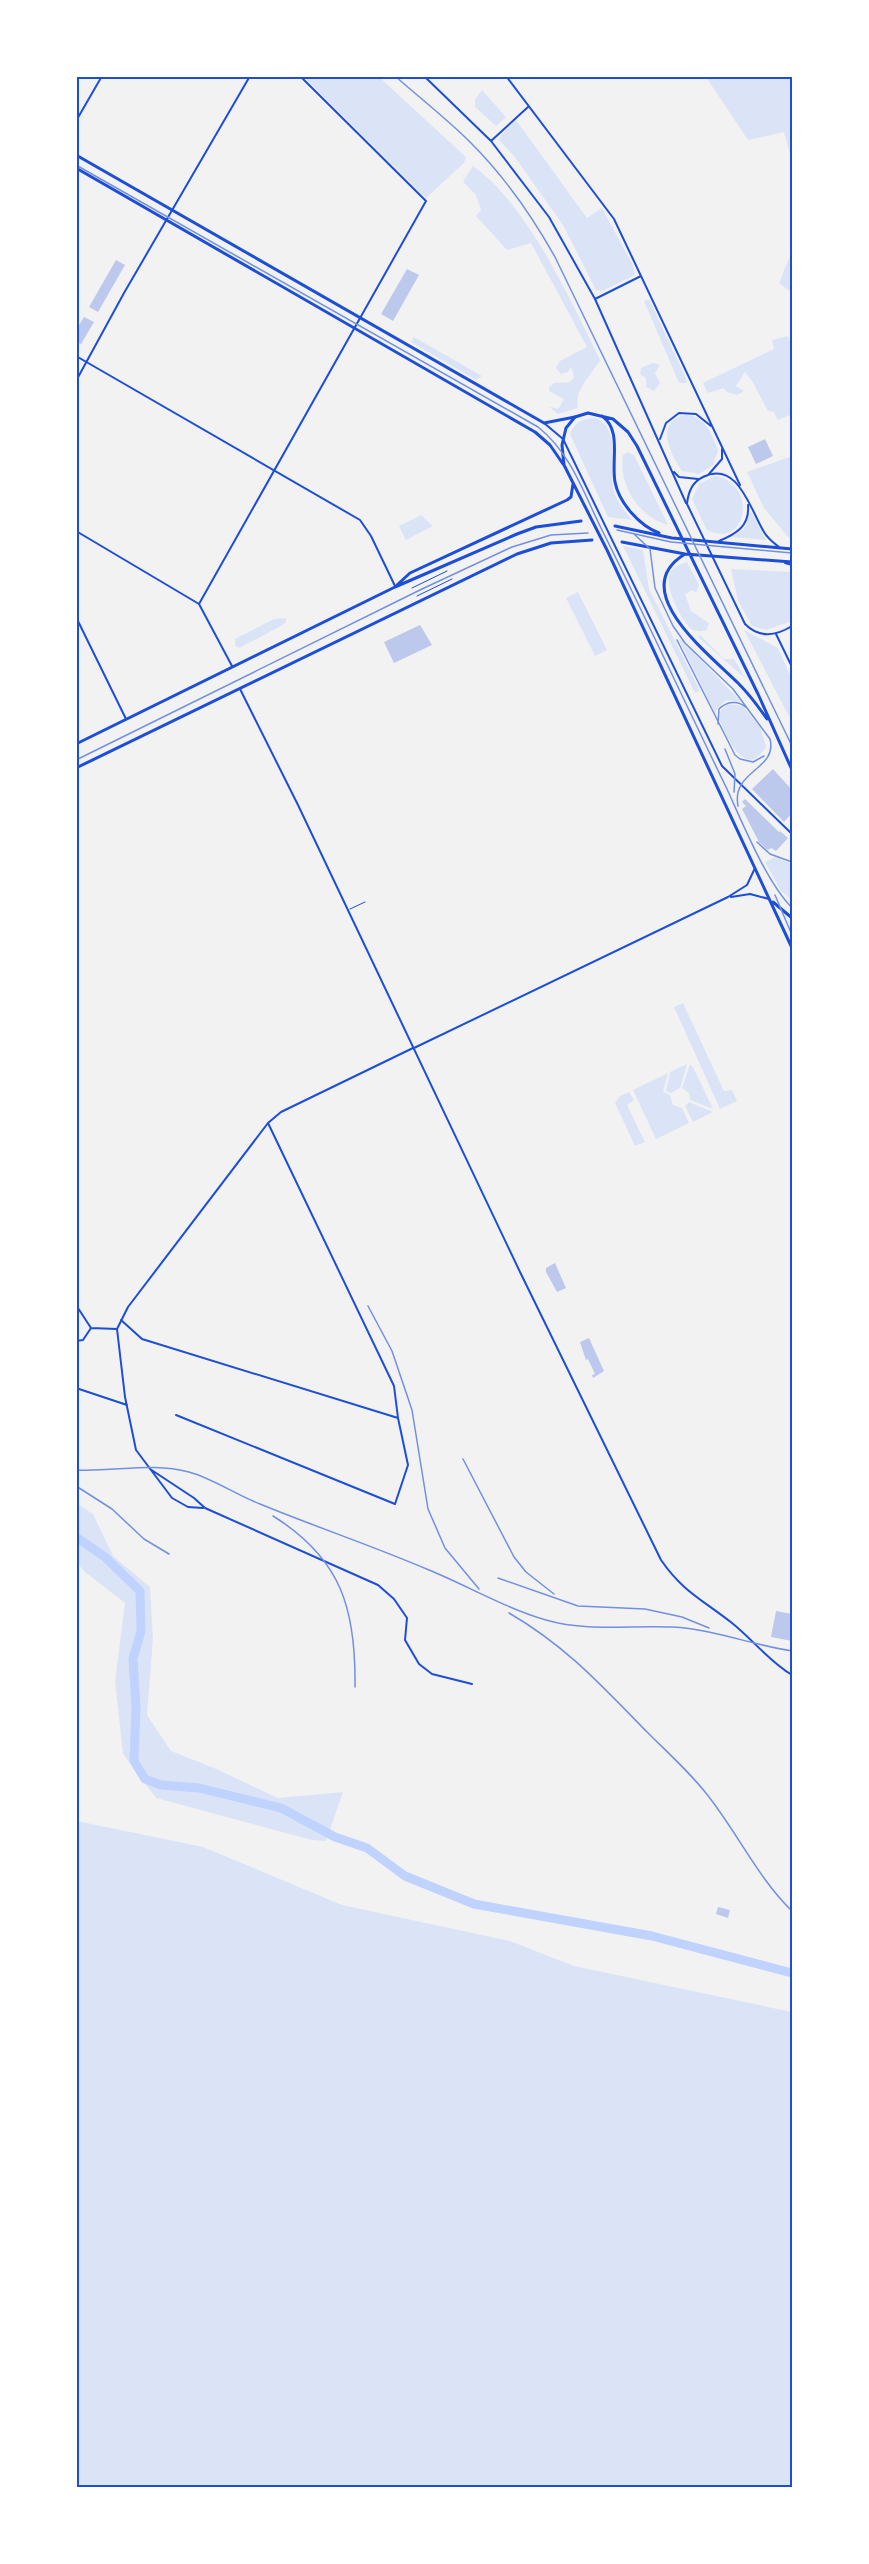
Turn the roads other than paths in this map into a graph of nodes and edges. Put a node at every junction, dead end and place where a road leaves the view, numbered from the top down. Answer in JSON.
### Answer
{"nodes":[{"id":1,"x":102,"y":76,"type":"edge"},
{"id":2,"x":250,"y":76,"type":"edge"},
{"id":3,"x":300,"y":76,"type":"edge"},
{"id":4,"x":424,"y":76,"type":"edge"},
{"id":5,"x":506,"y":76,"type":"edge"},
{"id":6,"x":528,"y":107,"type":"junction"},
{"id":7,"x":76,"y":121,"type":"edge"},
{"id":8,"x":491,"y":141,"type":"junction"},
{"id":9,"x":76,"y":155,"type":"edge"},
{"id":10,"x":76,"y":168,"type":"edge"},
{"id":11,"x":171,"y":210,"type":"junction"},
{"id":12,"x":166,"y":220,"type":"junction"},
{"id":13,"x":641,"y":276,"type":"junction"},
{"id":14,"x":595,"y":299,"type":"junction"},
{"id":15,"x":360,"y":317,"type":"junction"},
{"id":16,"x":354,"y":328,"type":"junction"},
{"id":17,"x":76,"y":356,"type":"edge"},
{"id":18,"x":87,"y":362,"type":"junction"},
{"id":19,"x":76,"y":381,"type":"edge"},
{"id":20,"x":599,"y":414,"type":"junction"},
{"id":21,"x":575,"y":417,"type":"junction"},
{"id":22,"x":544,"y":423,"type":"junction"},
{"id":23,"x":713,"y":428,"type":"junction"},
{"id":24,"x":563,"y":439,"type":"junction"},
{"id":25,"x":660,"y":441,"type":"junction"},
{"id":26,"x":722,"y":448,"type":"junction"},
{"id":27,"x":564,"y":465,"type":"junction"},
{"id":28,"x":274,"y":470,"type":"junction"},
{"id":29,"x":672,"y":471,"type":"junction"},
{"id":30,"x":709,"y":474,"type":"junction"},
{"id":31,"x":698,"y":479,"type":"junction"},
{"id":32,"x":573,"y":482,"type":"junction"},
{"id":33,"x":740,"y":485,"type":"junction"},
{"id":34,"x":747,"y":500,"type":"junction"},
{"id":35,"x":687,"y":504,"type":"junction"},
{"id":36,"x":581,"y":521,"type":"dead end"},
{"id":37,"x":615,"y":526,"type":"dead end"},
{"id":38,"x":76,"y":531,"type":"edge"},
{"id":39,"x":672,"y":538,"type":"junction"},
{"id":40,"x":592,"y":540,"type":"dead end"},
{"id":41,"x":622,"y":542,"type":"dead end"},
{"id":42,"x":717,"y":542,"type":"junction"},
{"id":43,"x":780,"y":548,"type":"junction"},
{"id":44,"x":792,"y":549,"type":"edge"},
{"id":45,"x":685,"y":554,"type":"junction"},
{"id":46,"x":792,"y":564,"type":"edge"},
{"id":47,"x":395,"y":587,"type":"junction"},
{"id":48,"x":199,"y":604,"type":"junction"},
{"id":49,"x":76,"y":617,"type":"edge"},
{"id":50,"x":792,"y":626,"type":"edge"},
{"id":51,"x":776,"y":634,"type":"junction"},
{"id":52,"x":232,"y":666,"type":"junction"},
{"id":53,"x":792,"y":667,"type":"edge"},
{"id":54,"x":240,"y":689,"type":"junction"},
{"id":55,"x":126,"y":719,"type":"junction"},
{"id":56,"x":772,"y":725,"type":"junction"},
{"id":57,"x":77,"y":742,"type":"edge"},
{"id":58,"x":76,"y":768,"type":"edge"},
{"id":59,"x":792,"y":770,"type":"edge"},
{"id":60,"x":792,"y":834,"type":"edge"},
{"id":61,"x":755,"y":867,"type":"junction"},
{"id":62,"x":728,"y":897,"type":"junction"},
{"id":63,"x":771,"y":900,"type":"junction"},
{"id":64,"x":365,"y":902,"type":"dead end"},
{"id":65,"x":347,"y":910,"type":"junction"},
{"id":66,"x":792,"y":918,"type":"edge"},
{"id":67,"x":792,"y":948,"type":"edge"},
{"id":68,"x":414,"y":1048,"type":"junction"},
{"id":69,"x":268,"y":1123,"type":"junction"},
{"id":70,"x":76,"y":1305,"type":"edge"},
{"id":71,"x":121,"y":1320,"type":"junction"},
{"id":72,"x":91,"y":1328,"type":"junction"},
{"id":73,"x":117,"y":1329,"type":"junction"},
{"id":74,"x":76,"y":1341,"type":"edge"},
{"id":75,"x":76,"y":1388,"type":"edge"},
{"id":76,"x":127,"y":1406,"type":"junction"},
{"id":77,"x":176,"y":1414,"type":"dead end"},
{"id":78,"x":398,"y":1418,"type":"junction"},
{"id":79,"x":150,"y":1469,"type":"junction"},
{"id":80,"x":205,"y":1508,"type":"junction"},
{"id":81,"x":792,"y":1675,"type":"edge"},
{"id":82,"x":472,"y":1684,"type":"dead end"}],
"edges":[{"from":1,"to":7,"type":"street"},
{"from":2,"to":11,"type":"street"},
{"from":3,"to":15,"type":"street"},
{"from":4,"to":8,"type":"street"},
{"from":5,"to":6,"type":"street"},
{"from":6,"to":8,"type":"street"},
{"from":6,"to":13,"type":"street"},
{"from":8,"to":14,"type":"street"},
{"from":9,"to":11,"type":"main road"},
{"from":10,"to":12,"type":"main road"},
{"from":11,"to":12,"type":"street"},
{"from":11,"to":15,"type":"main road"},
{"from":12,"to":16,"type":"main road"},
{"from":12,"to":18,"type":"street"},
{"from":13,"to":14,"type":"street"},
{"from":13,"to":23,"type":"street"},
{"from":14,"to":25,"type":"street"},
{"from":15,"to":16,"type":"street"},
{"from":15,"to":22,"type":"main road"},
{"from":16,"to":27,"type":"main road"},
{"from":16,"to":28,"type":"street"},
{"from":17,"to":18,"type":"street"},
{"from":18,"to":19,"type":"street"},
{"from":18,"to":28,"type":"street"},
{"from":20,"to":21,"type":"main road"},
{"from":20,"to":39,"type":"main road"},
{"from":20,"to":56,"type":"main road"},
{"from":21,"to":22,"type":"main road"},
{"from":21,"to":24,"type":"main road"},
{"from":22,"to":24,"type":"street"},
{"from":23,"to":25,"type":"street"},
{"from":23,"to":26,"type":"street"},
{"from":24,"to":27,"type":"main road"},
{"from":24,"to":60,"type":"street"},
{"from":25,"to":29,"type":"street"},
{"from":26,"to":30,"type":"street"},
{"from":26,"to":33,"type":"street"},
{"from":27,"to":32,"type":"main road"},
{"from":28,"to":47,"type":"street"},
{"from":28,"to":48,"type":"street"},
{"from":29,"to":31,"type":"street"},
{"from":29,"to":35,"type":"street"},
{"from":30,"to":31,"type":"street"},
{"from":30,"to":33,"type":"street"},
{"from":31,"to":35,"type":"street"},
{"from":32,"to":47,"type":"main road"},
{"from":32,"to":61,"type":"main road"},
{"from":33,"to":34,"type":"street"},
{"from":34,"to":42,"type":"street"},
{"from":34,"to":43,"type":"street"},
{"from":35,"to":51,"type":"street"},
{"from":36,"to":47,"type":"main road"},
{"from":37,"to":39,"type":"main road"},
{"from":38,"to":48,"type":"street"},
{"from":39,"to":42,"type":"main road"},
{"from":40,"to":54,"type":"main road"},
{"from":41,"to":45,"type":"main road"},
{"from":42,"to":43,"type":"main road"},
{"from":43,"to":44,"type":"main road"},
{"from":45,"to":46,"type":"main road"},
{"from":45,"to":56,"type":"main road"},
{"from":47,"to":52,"type":"main road"},
{"from":48,"to":52,"type":"street"},
{"from":49,"to":55,"type":"street"},
{"from":50,"to":51,"type":"street"},
{"from":51,"to":53,"type":"street"},
{"from":52,"to":55,"type":"main road"},
{"from":54,"to":58,"type":"main road"},
{"from":54,"to":65,"type":"street"},
{"from":55,"to":57,"type":"main road"},
{"from":56,"to":59,"type":"main road"},
{"from":61,"to":62,"type":"street"},
{"from":61,"to":63,"type":"main road"},
{"from":62,"to":63,"type":"street"},
{"from":62,"to":68,"type":"street"},
{"from":63,"to":66,"type":"main road"},
{"from":63,"to":67,"type":"main road"},
{"from":64,"to":65,"type":"lane"},
{"from":65,"to":68,"type":"street"},
{"from":68,"to":69,"type":"street"},
{"from":68,"to":81,"type":"street"},
{"from":69,"to":71,"type":"street"},
{"from":69,"to":78,"type":"street"},
{"from":70,"to":72,"type":"street"},
{"from":71,"to":73,"type":"street"},
{"from":71,"to":78,"type":"street"},
{"from":72,"to":73,"type":"street"},
{"from":72,"to":74,"type":"street"},
{"from":73,"to":76,"type":"street"},
{"from":75,"to":76,"type":"street"},
{"from":76,"to":79,"type":"street"},
{"from":77,"to":78,"type":"street"},
{"from":79,"to":80,"type":"street"},
{"from":79,"to":80,"type":"street"},
{"from":80,"to":82,"type":"street"}]}
